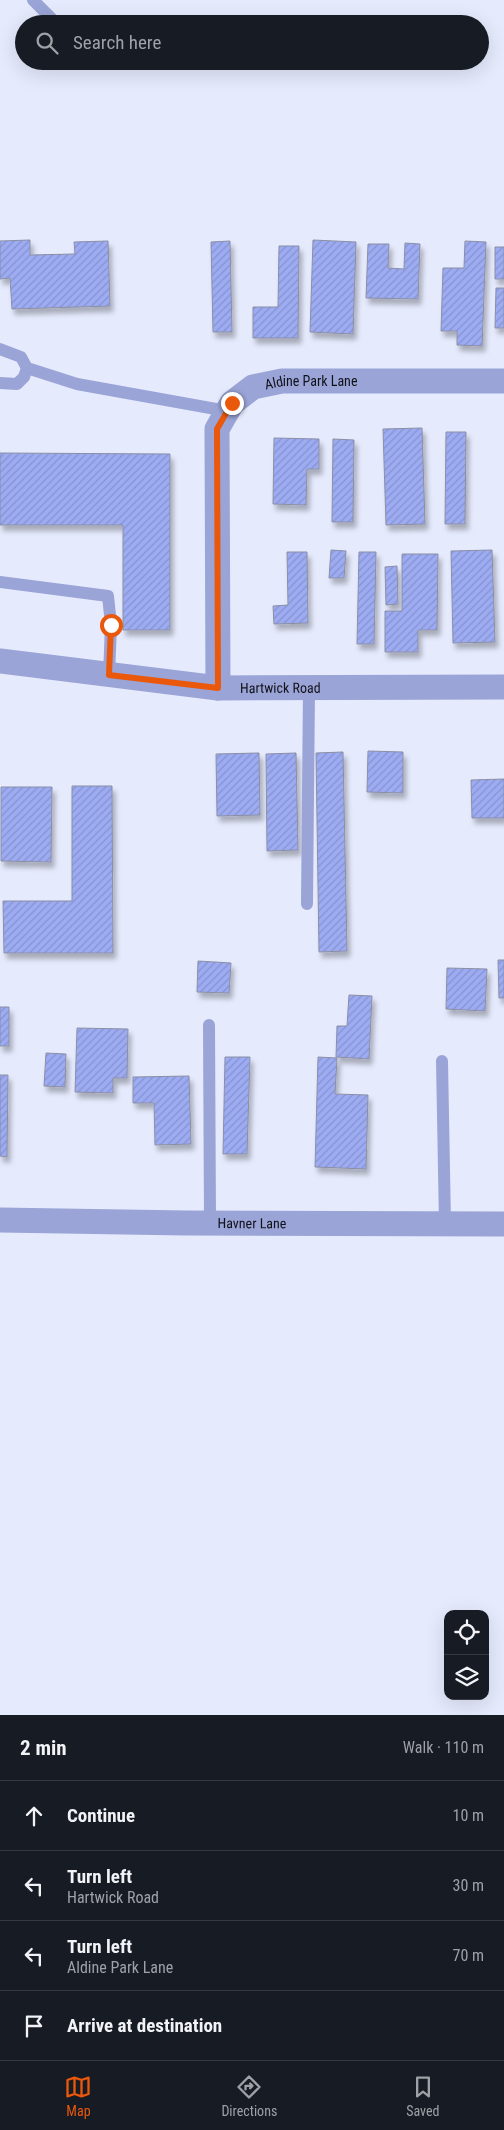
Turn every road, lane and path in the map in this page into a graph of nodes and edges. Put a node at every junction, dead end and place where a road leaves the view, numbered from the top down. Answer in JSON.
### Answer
{"nodes":[{"id":1,"x":33,"y":0,"type":"edge"},
{"id":2,"x":48,"y":15,"type":"edge"},
{"id":3,"x":0,"y":349,"type":"edge"},
{"id":4,"x":27,"y":368,"type":"junction"},
{"id":5,"x":504,"y":381,"type":"edge"},
{"id":6,"x":0,"y":383,"type":"edge"},
{"id":7,"x":227,"y":411,"type":"junction"},
{"id":8,"x":0,"y":582,"type":"edge"},
{"id":9,"x":0,"y":661,"type":"edge"},
{"id":10,"x":109,"y":675,"type":"junction"},
{"id":11,"x":504,"y":687,"type":"edge"},
{"id":12,"x":218,"y":688,"type":"junction"},
{"id":13,"x":309,"y":688,"type":"junction"},
{"id":14,"x":307,"y":904,"type":"dead end"},
{"id":15,"x":209,"y":1026,"type":"dead end"},
{"id":16,"x":442,"y":1061,"type":"dead end"},
{"id":17,"x":0,"y":1220,"type":"edge"},
{"id":18,"x":210,"y":1223,"type":"junction"},
{"id":19,"x":445,"y":1224,"type":"junction"},
{"id":20,"x":504,"y":1224,"type":"edge"}],
"edges":[{"from":1,"to":2,"type":"lane"},
{"from":3,"to":4,"type":"lane"},
{"from":4,"to":6,"type":"lane"},
{"from":4,"to":7,"type":"lane"},
{"from":5,"to":7,"type":"street","name":"Aldine Park Lane"},
{"from":7,"to":12,"type":"street","name":"Aldine Park Lane"},
{"from":8,"to":10,"type":"lane"},
{"from":9,"to":10,"type":"street","name":"Hartwick Road"},
{"from":10,"to":12,"type":"street","name":"Hartwick Road"},
{"from":11,"to":13,"type":"street","name":"Hartwick Road"},
{"from":12,"to":13,"type":"street","name":"Hartwick Road"},
{"from":13,"to":14,"type":"lane"},
{"from":15,"to":18,"type":"lane"},
{"from":16,"to":19,"type":"lane"},
{"from":17,"to":18,"type":"street","name":"Havner Lane"},
{"from":18,"to":19,"type":"street","name":"Havner Lane"},
{"from":19,"to":20,"type":"street","name":"Havner Lane"}]}
